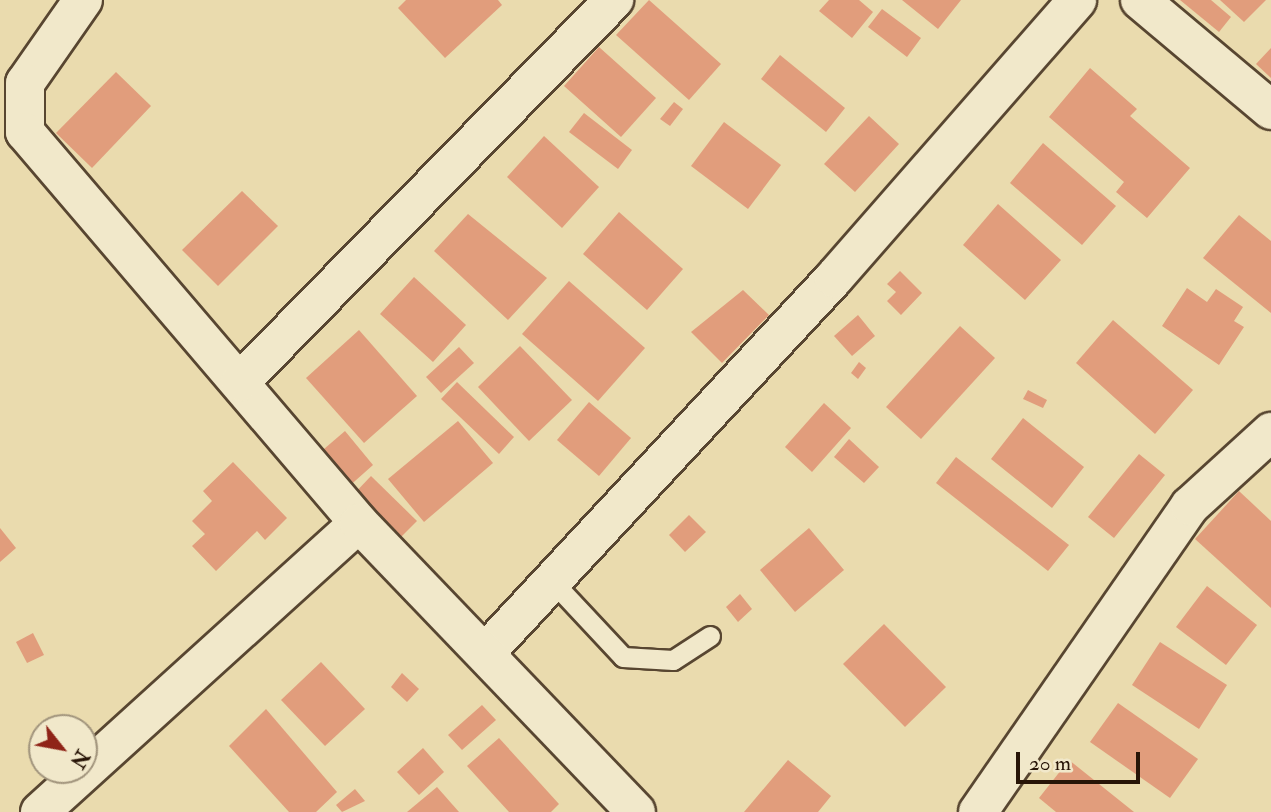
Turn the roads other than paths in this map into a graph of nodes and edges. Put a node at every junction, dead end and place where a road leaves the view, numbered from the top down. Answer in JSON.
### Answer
{"nodes":[{"id":1,"x":83,"y":0,"type":"edge"},
{"id":2,"x":614,"y":0,"type":"edge"},
{"id":3,"x":1077,"y":0,"type":"edge"},
{"id":4,"x":1140,"y":0,"type":"edge"},
{"id":5,"x":1271,"y":110,"type":"edge"},
{"id":6,"x":240,"y":382,"type":"junction"},
{"id":7,"x":1271,"y":432,"type":"edge"},
{"id":8,"x":359,"y":523,"type":"junction"},
{"id":9,"x":552,"y":581,"type":"junction"},
{"id":10,"x":710,"y":636,"type":"dead end"},
{"id":11,"x":486,"y":652,"type":"junction"},
{"id":12,"x":40,"y":812,"type":"edge"},
{"id":13,"x":636,"y":812,"type":"edge"},
{"id":14,"x":978,"y":812,"type":"edge"}],
"edges":[{"from":1,"to":6,"type":"street"},
{"from":2,"to":6,"type":"street"},
{"from":3,"to":9,"type":"street"},
{"from":4,"to":5,"type":"street"},
{"from":6,"to":8,"type":"street"},
{"from":7,"to":14,"type":"street"},
{"from":8,"to":11,"type":"street"},
{"from":8,"to":12,"type":"street"},
{"from":9,"to":10,"type":"lane"},
{"from":9,"to":11,"type":"street"},
{"from":11,"to":13,"type":"street"}]}
